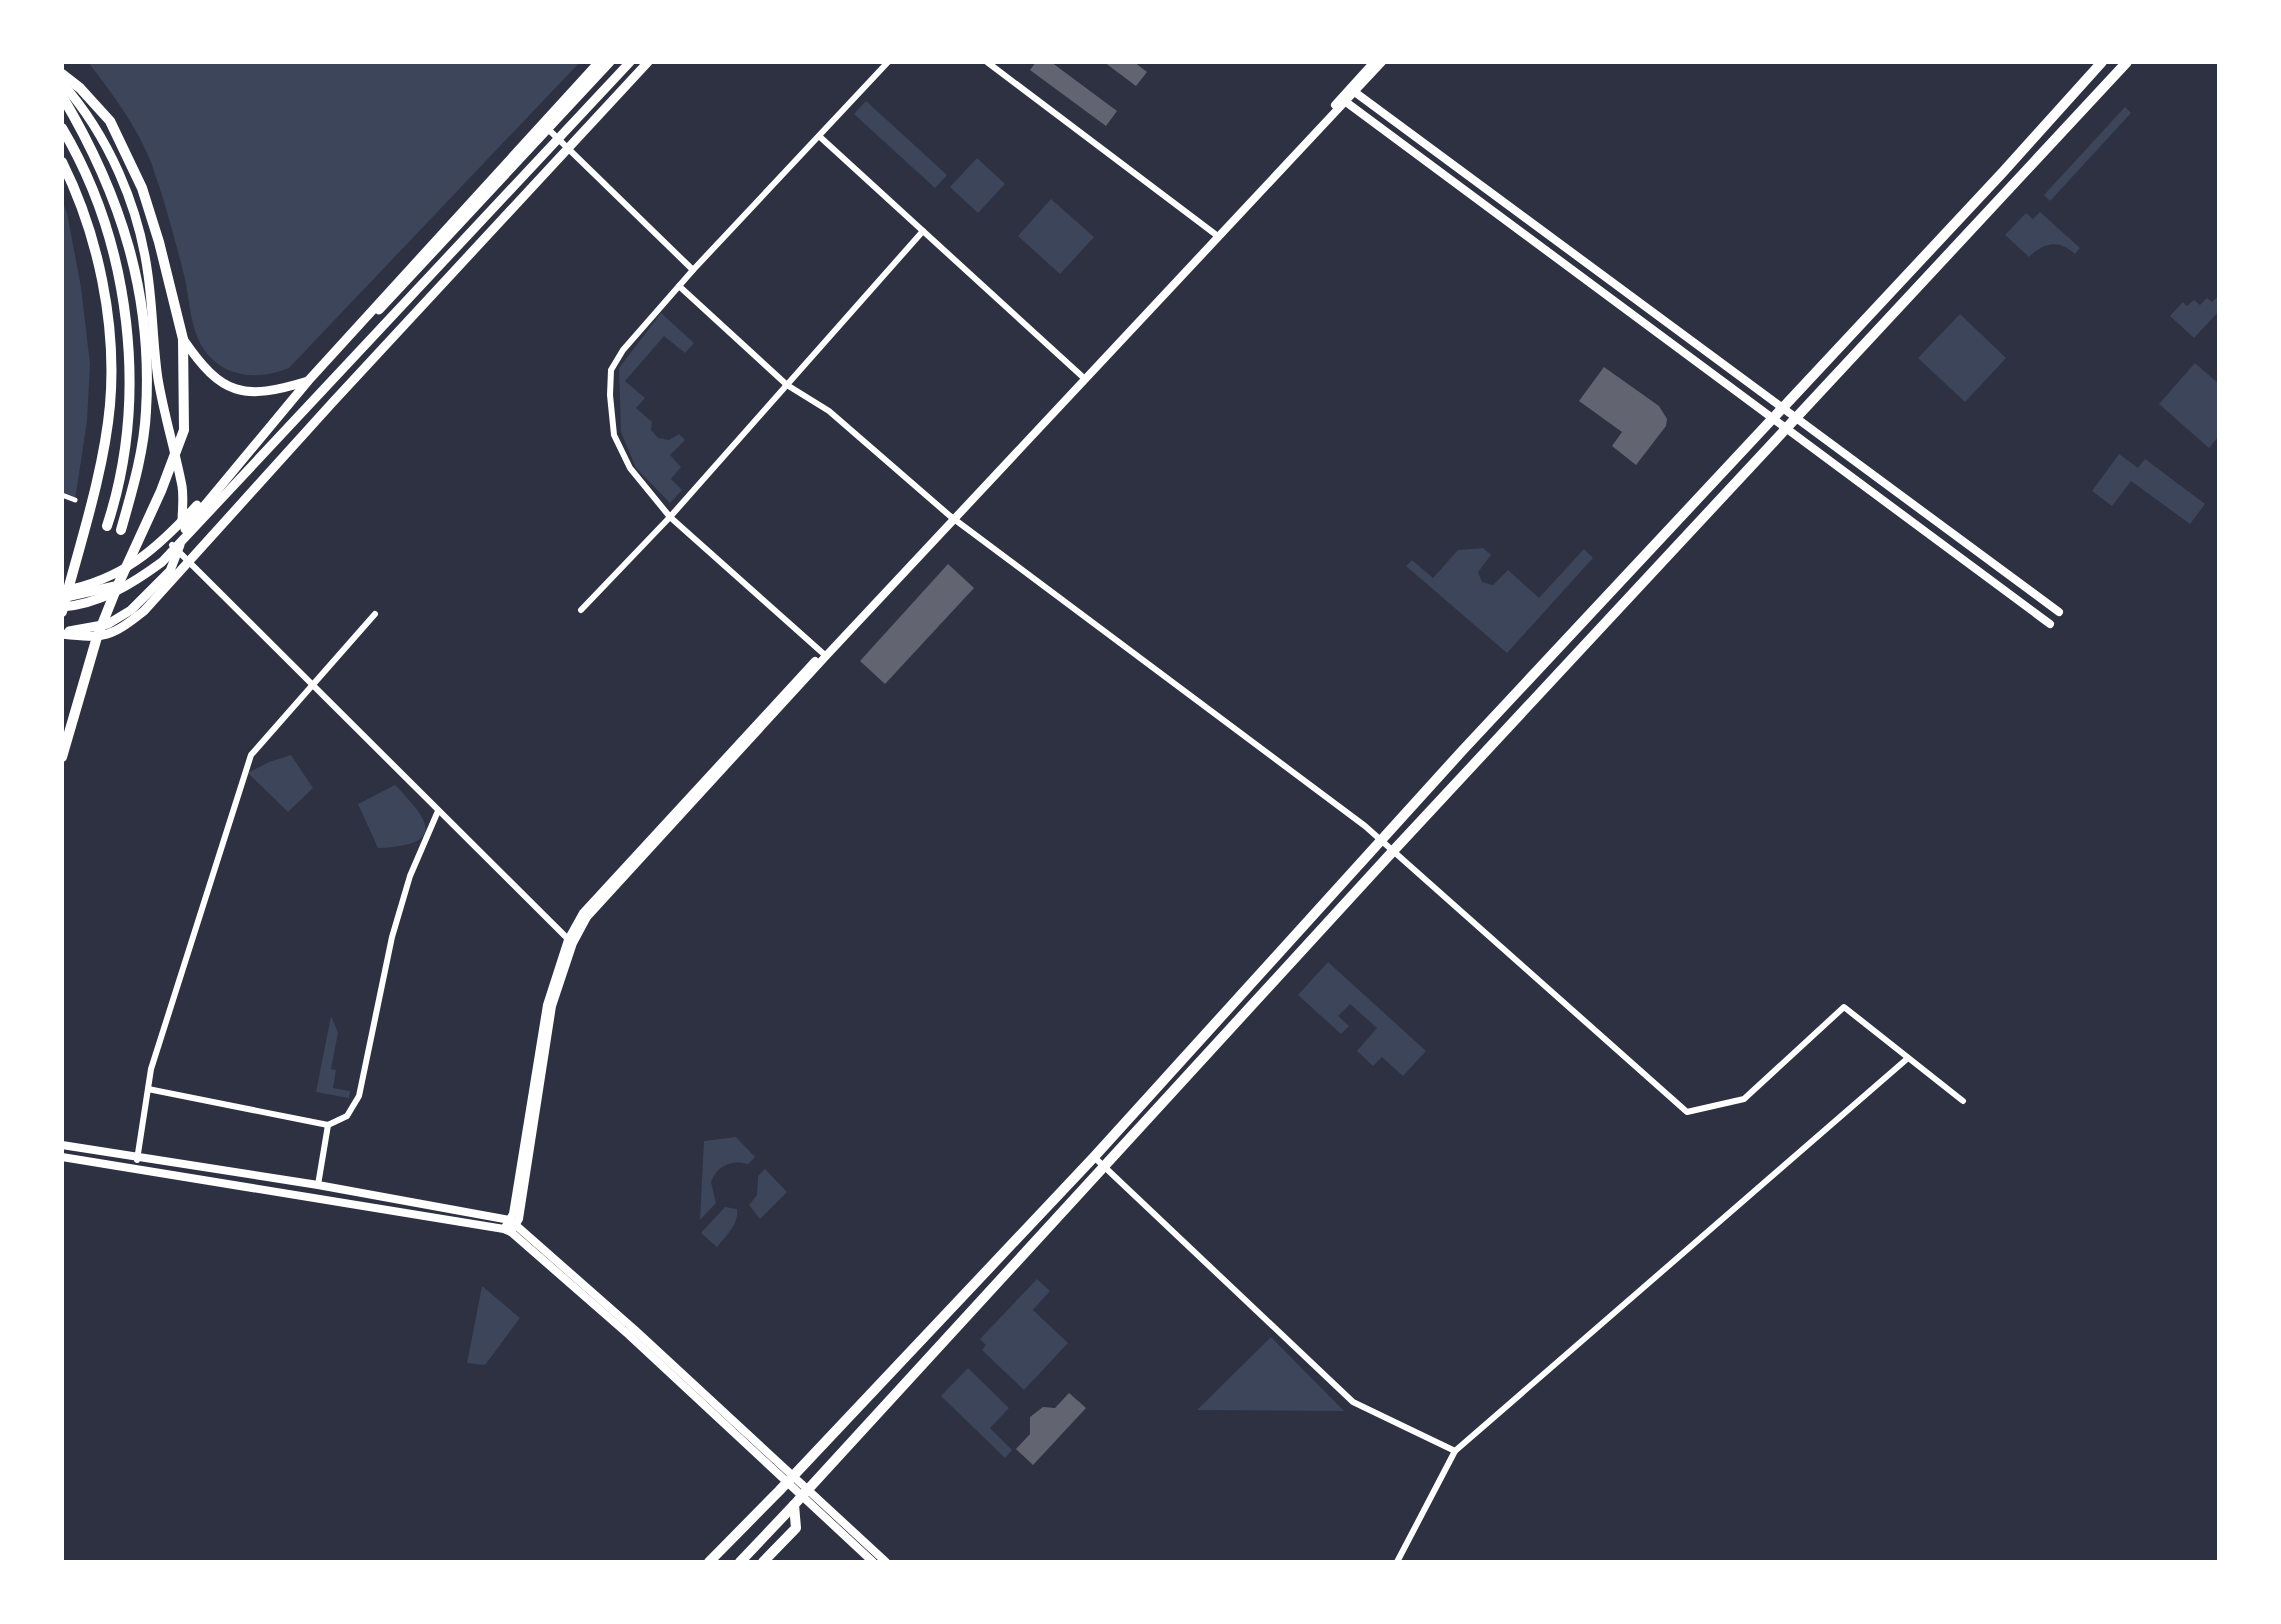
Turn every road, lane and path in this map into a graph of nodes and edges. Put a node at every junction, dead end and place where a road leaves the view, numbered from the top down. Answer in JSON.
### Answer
{"nodes":[{"id":1,"x":599,"y":62,"type":"edge"},
{"id":2,"x":610,"y":62,"type":"edge"},
{"id":3,"x":630,"y":62,"type":"edge"},
{"id":4,"x":648,"y":62,"type":"edge"},
{"id":5,"x":888,"y":62,"type":"edge"},
{"id":6,"x":987,"y":62,"type":"edge"},
{"id":7,"x":1374,"y":62,"type":"edge"},
{"id":8,"x":1382,"y":62,"type":"edge"},
{"id":9,"x":2102,"y":62,"type":"edge"},
{"id":10,"x":2127,"y":62,"type":"edge"},
{"id":11,"x":62,"y":74,"type":"edge"},
{"id":12,"x":62,"y":83,"type":"edge"},
{"id":13,"x":1352,"y":90,"type":"junction"},
{"id":14,"x":62,"y":96,"type":"edge"},
{"id":15,"x":1344,"y":100,"type":"junction"},
{"id":16,"x":543,"y":124,"type":"junction"},
{"id":17,"x":62,"y":128,"type":"edge"},
{"id":18,"x":819,"y":136,"type":"junction"},
{"id":19,"x":567,"y":148,"type":"junction"},
{"id":20,"x":62,"y":162,"type":"edge"},
{"id":21,"x":923,"y":231,"type":"junction"},
{"id":22,"x":1216,"y":236,"type":"junction"},
{"id":23,"x":693,"y":270,"type":"junction"},
{"id":24,"x":679,"y":286,"type":"junction"},
{"id":25,"x":183,"y":339,"type":"junction"},
{"id":26,"x":1083,"y":377,"type":"junction"},
{"id":27,"x":308,"y":381,"type":"junction"},
{"id":28,"x":787,"y":385,"type":"junction"},
{"id":29,"x":1783,"y":406,"type":"junction"},
{"id":30,"x":1773,"y":417,"type":"junction"},
{"id":31,"x":1797,"y":417,"type":"junction"},
{"id":32,"x":1787,"y":427,"type":"junction"},
{"id":33,"x":62,"y":495,"type":"edge"},
{"id":34,"x":75,"y":500,"type":"dead end"},
{"id":35,"x":670,"y":517,"type":"junction"},
{"id":36,"x":953,"y":517,"type":"junction"},
{"id":37,"x":107,"y":526,"type":"dead end"},
{"id":38,"x":121,"y":530,"type":"dead end"},
{"id":39,"x":172,"y":545,"type":"junction"},
{"id":40,"x":188,"y":561,"type":"junction"},
{"id":41,"x":117,"y":587,"type":"junction"},
{"id":42,"x":63,"y":601,"type":"edge"},
{"id":43,"x":581,"y":610,"type":"dead end"},
{"id":44,"x":2059,"y":612,"type":"dead end"},
{"id":45,"x":375,"y":614,"type":"dead end"},
{"id":46,"x":2050,"y":624,"type":"dead end"},
{"id":47,"x":62,"y":633,"type":"edge"},
{"id":48,"x":97,"y":637,"type":"junction"},
{"id":49,"x":824,"y":655,"type":"junction"},
{"id":50,"x":312,"y":686,"type":"junction"},
{"id":51,"x":62,"y":757,"type":"edge"},
{"id":52,"x":438,"y":811,"type":"junction"},
{"id":53,"x":1382,"y":840,"type":"junction"},
{"id":54,"x":1394,"y":850,"type":"junction"},
{"id":55,"x":571,"y":941,"type":"junction"},
{"id":56,"x":1908,"y":1058,"type":"junction"},
{"id":57,"x":148,"y":1089,"type":"junction"},
{"id":58,"x":1963,"y":1101,"type":"dead end"},
{"id":59,"x":328,"y":1125,"type":"junction"},
{"id":60,"x":62,"y":1145,"type":"edge"},
{"id":61,"x":62,"y":1157,"type":"edge"},
{"id":62,"x":1094,"y":1157,"type":"junction"},
{"id":63,"x":138,"y":1158,"type":"junction"},
{"id":64,"x":1105,"y":1168,"type":"junction"},
{"id":65,"x":318,"y":1185,"type":"junction"},
{"id":66,"x":510,"y":1226,"type":"junction"},
{"id":67,"x":1455,"y":1451,"type":"junction"},
{"id":68,"x":790,"y":1480,"type":"junction"},
{"id":69,"x":801,"y":1497,"type":"junction"},
{"id":70,"x":711,"y":1562,"type":"edge"},
{"id":71,"x":740,"y":1562,"type":"edge"},
{"id":72,"x":763,"y":1562,"type":"edge"},
{"id":73,"x":873,"y":1562,"type":"edge"},
{"id":74,"x":886,"y":1562,"type":"edge"},
{"id":75,"x":1397,"y":1562,"type":"edge"}],
"edges":[{"from":1,"to":16,"type":"main road"},
{"from":2,"to":42,"type":"main road"},
{"from":3,"to":42,"type":"main road"},
{"from":4,"to":19,"type":"main road"},
{"from":5,"to":18,"type":"street"},
{"from":6,"to":22,"type":"street"},
{"from":7,"to":13,"type":"street"},
{"from":8,"to":13,"type":"street"},
{"from":9,"to":29,"type":"main road"},
{"from":10,"to":31,"type":"main road"},
{"from":11,"to":25,"type":"main road"},
{"from":12,"to":47,"type":"main road"},
{"from":13,"to":15,"type":"street"},
{"from":13,"to":29,"type":"street"},
{"from":14,"to":38,"type":"main road"},
{"from":15,"to":22,"type":"street"},
{"from":15,"to":30,"type":"street"},
{"from":16,"to":19,"type":"street"},
{"from":16,"to":27,"type":"main road"},
{"from":17,"to":37,"type":"main road"},
{"from":18,"to":21,"type":"street"},
{"from":18,"to":23,"type":"street"},
{"from":19,"to":23,"type":"street"},
{"from":19,"to":40,"type":"main road"},
{"from":20,"to":42,"type":"main road"},
{"from":21,"to":26,"type":"street"},
{"from":21,"to":28,"type":"street"},
{"from":22,"to":26,"type":"street"},
{"from":23,"to":24,"type":"street"},
{"from":24,"to":28,"type":"street"},
{"from":24,"to":35,"type":"street"},
{"from":25,"to":27,"type":"main road"},
{"from":25,"to":41,"type":"main road"},
{"from":26,"to":36,"type":"street"},
{"from":27,"to":39,"type":"main road"},
{"from":28,"to":35,"type":"street"},
{"from":28,"to":36,"type":"street"},
{"from":29,"to":30,"type":"main road"},
{"from":29,"to":31,"type":"street"},
{"from":30,"to":32,"type":"street"},
{"from":30,"to":53,"type":"main road"},
{"from":31,"to":32,"type":"main road"},
{"from":31,"to":44,"type":"street"},
{"from":32,"to":46,"type":"street"},
{"from":32,"to":54,"type":"main road"},
{"from":33,"to":34,"type":"street"},
{"from":35,"to":43,"type":"street"},
{"from":35,"to":49,"type":"street"},
{"from":36,"to":49,"type":"street"},
{"from":36,"to":53,"type":"street"},
{"from":39,"to":40,"type":"street"},
{"from":39,"to":41,"type":"main road"},
{"from":40,"to":48,"type":"main road"},
{"from":40,"to":50,"type":"street"},
{"from":41,"to":42,"type":"main road"},
{"from":41,"to":48,"type":"main road"},
{"from":45,"to":50,"type":"street"},
{"from":47,"to":48,"type":"main road"},
{"from":48,"to":51,"type":"main road"},
{"from":49,"to":55,"type":"street"},
{"from":50,"to":52,"type":"street"},
{"from":50,"to":57,"type":"street"},
{"from":52,"to":55,"type":"street"},
{"from":52,"to":59,"type":"street"},
{"from":53,"to":54,"type":"street"},
{"from":53,"to":62,"type":"main road"},
{"from":54,"to":56,"type":"street"},
{"from":54,"to":64,"type":"main road"},
{"from":55,"to":66,"type":"street"},
{"from":56,"to":58,"type":"street"},
{"from":56,"to":67,"type":"street"},
{"from":57,"to":59,"type":"street"},
{"from":57,"to":63,"type":"street"},
{"from":59,"to":65,"type":"street"},
{"from":60,"to":63,"type":"street"},
{"from":61,"to":66,"type":"street"},
{"from":62,"to":64,"type":"street"},
{"from":62,"to":68,"type":"main road"},
{"from":63,"to":65,"type":"street"},
{"from":64,"to":67,"type":"street"},
{"from":64,"to":69,"type":"main road"},
{"from":65,"to":66,"type":"street"},
{"from":66,"to":68,"type":"street"},
{"from":67,"to":75,"type":"street"},
{"from":68,"to":69,"type":"street"},
{"from":68,"to":70,"type":"main road"},
{"from":69,"to":71,"type":"main road"},
{"from":69,"to":72,"type":"main road"},
{"from":69,"to":73,"type":"street"},
{"from":69,"to":74,"type":"street"}]}
